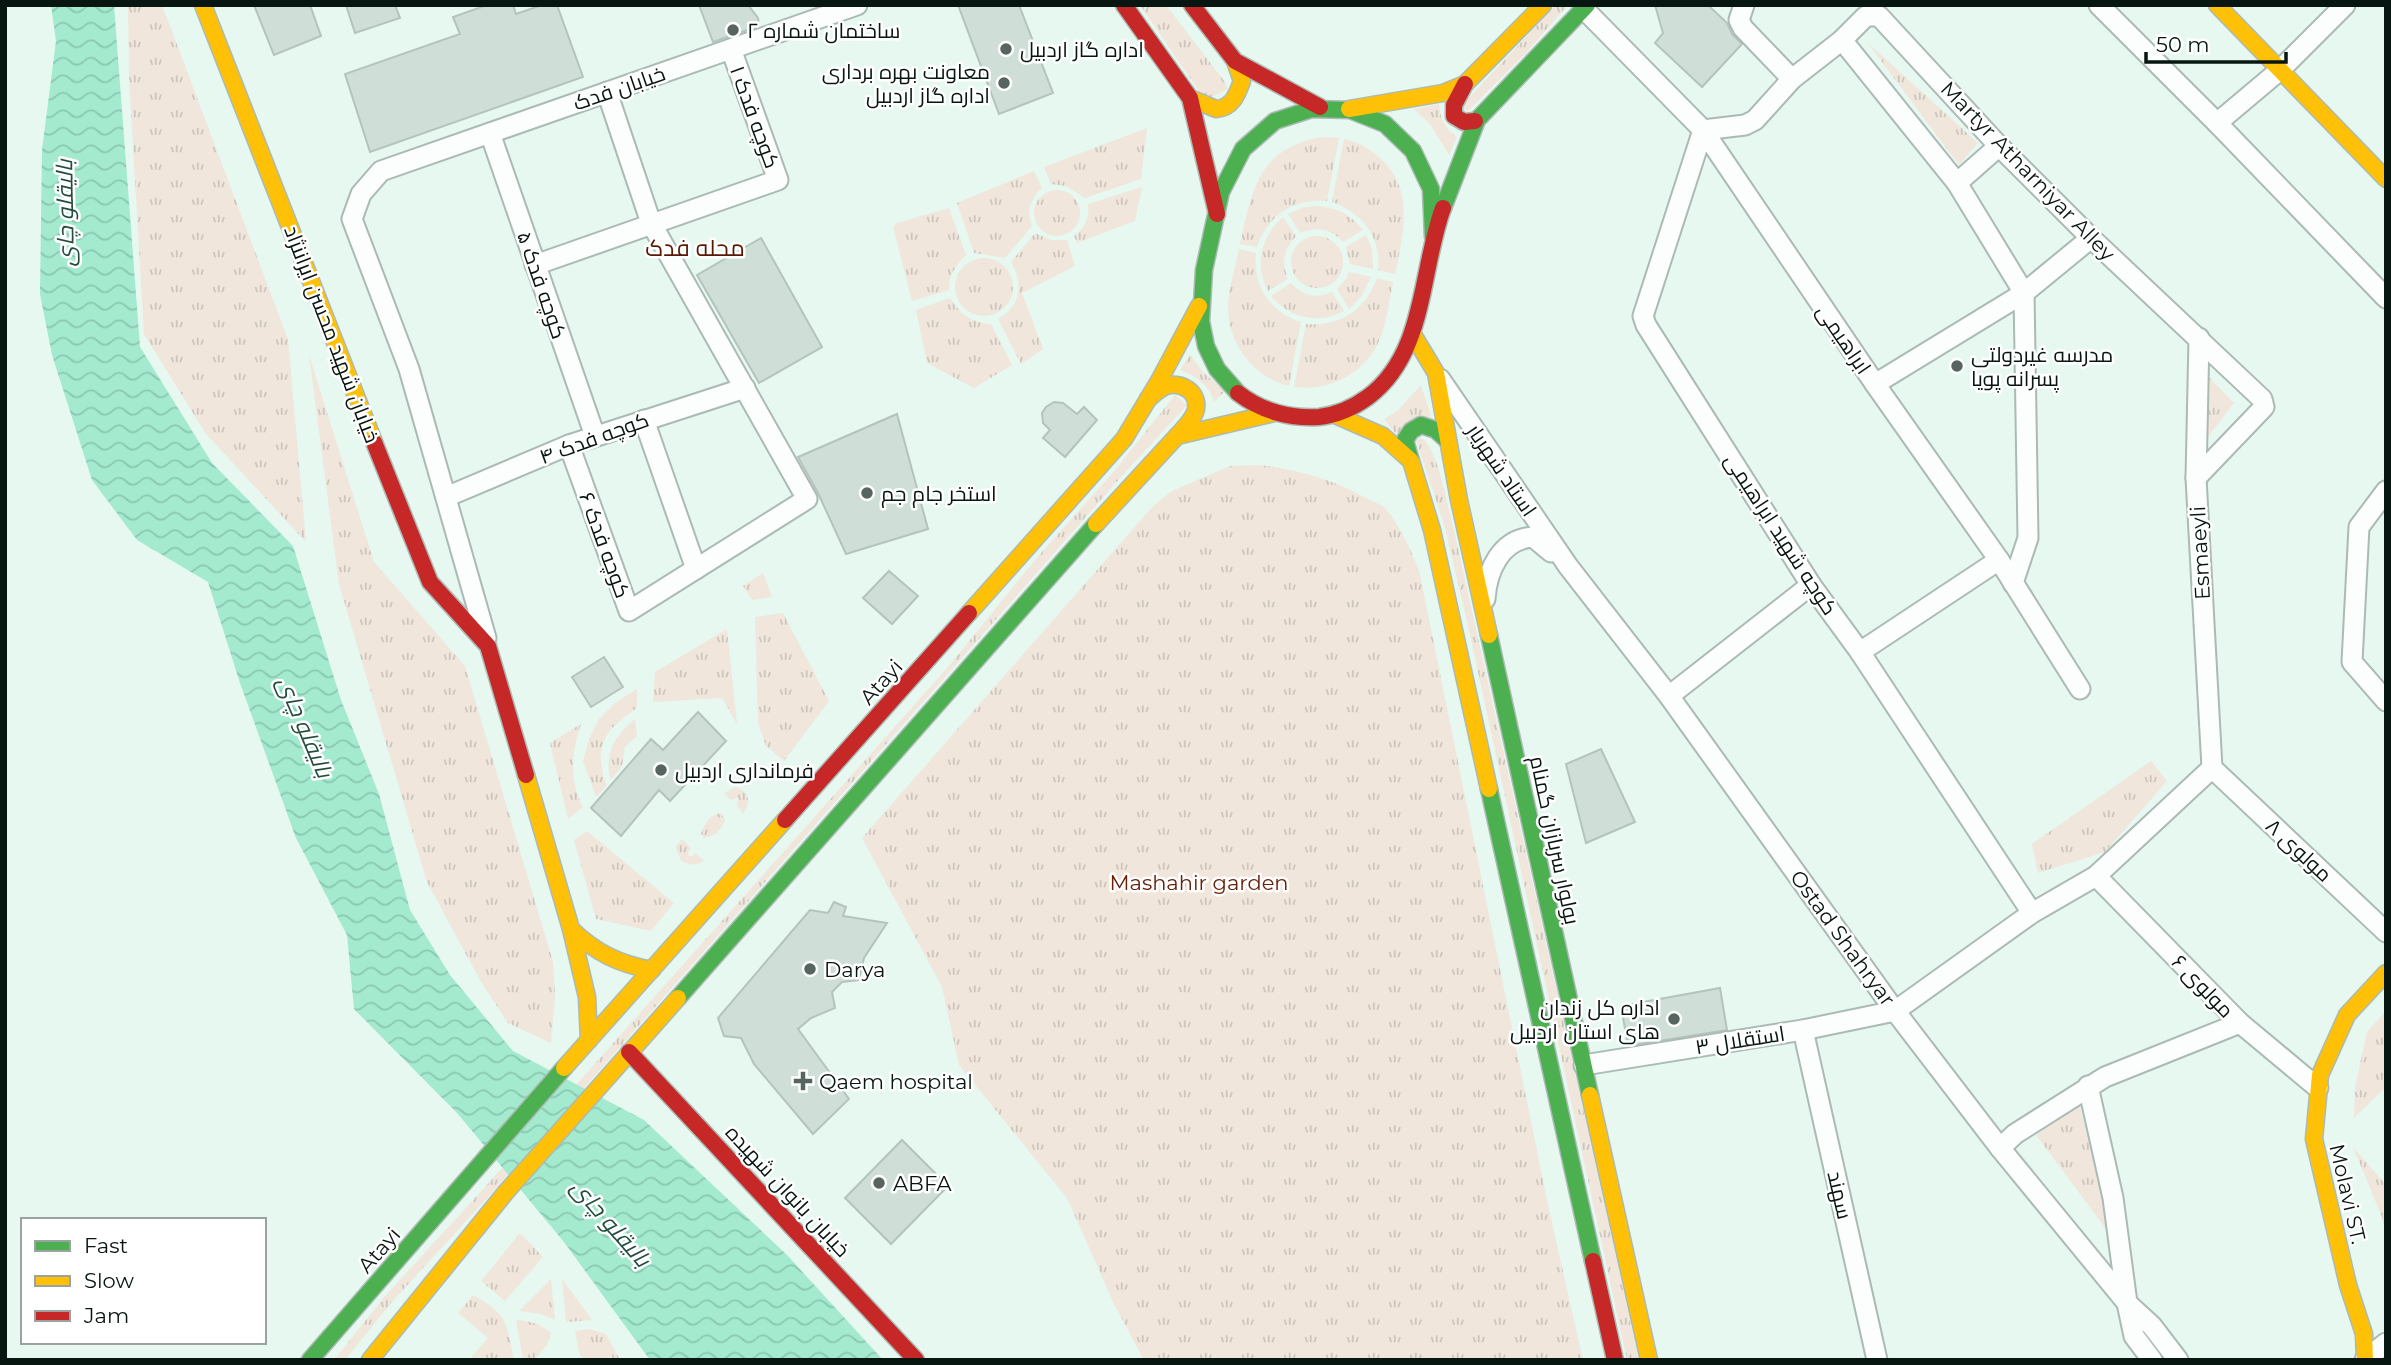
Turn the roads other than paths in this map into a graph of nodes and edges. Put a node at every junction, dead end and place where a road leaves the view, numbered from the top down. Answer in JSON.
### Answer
{"nodes":[{"id":1,"x":203,"y":5,"type":"edge"},
{"id":2,"x":858,"y":5,"type":"edge"},
{"id":3,"x":1124,"y":5,"type":"edge"},
{"id":4,"x":1192,"y":5,"type":"edge"},
{"id":5,"x":1543,"y":5,"type":"edge"},
{"id":6,"x":1744,"y":5,"type":"edge"},
{"id":7,"x":2099,"y":5,"type":"edge"},
{"id":8,"x":2217,"y":5,"type":"edge"},
{"id":9,"x":2345,"y":5,"type":"edge"},
{"id":10,"x":1586,"y":7,"type":"edge"},
{"id":11,"x":1842,"y":40,"type":"junction"},
{"id":12,"x":732,"y":49,"type":"junction"},
{"id":13,"x":1235,"y":61,"type":"junction"},
{"id":14,"x":2280,"y":70,"type":"junction"},
{"id":15,"x":1792,"y":79,"type":"junction"},
{"id":16,"x":1465,"y":84,"type":"junction"},
{"id":17,"x":607,"y":92,"type":"junction"},
{"id":18,"x":1190,"y":98,"type":"junction"},
{"id":19,"x":1320,"y":107,"type":"junction"},
{"id":20,"x":1348,"y":109,"type":"junction"},
{"id":21,"x":1475,"y":121,"type":"junction"},
{"id":22,"x":2217,"y":123,"type":"junction"},
{"id":23,"x":1703,"y":130,"type":"junction"},
{"id":24,"x":489,"y":134,"type":"junction"},
{"id":25,"x":1999,"y":146,"type":"junction"},
{"id":26,"x":381,"y":171,"type":"joint"},
{"id":27,"x":2386,"y":180,"type":"edge"},
{"id":28,"x":1957,"y":183,"type":"junction"},
{"id":29,"x":1217,"y":214,"type":"junction"},
{"id":30,"x":651,"y":223,"type":"junction"},
{"id":31,"x":1433,"y":237,"type":"junction"},
{"id":32,"x":2091,"y":238,"type":"junction"},
{"id":33,"x":536,"y":265,"type":"junction"},
{"id":34,"x":2024,"y":293,"type":"junction"},
{"id":35,"x":2386,"y":298,"type":"edge"},
{"id":36,"x":1199,"y":306,"type":"junction"},
{"id":37,"x":1412,"y":333,"type":"junction"},
{"id":38,"x":2199,"y":338,"type":"junction"},
{"id":39,"x":1436,"y":373,"type":"junction"},
{"id":40,"x":1875,"y":384,"type":"junction"},
{"id":41,"x":745,"y":388,"type":"junction"},
{"id":42,"x":1148,"y":399,"type":"junction"},
{"id":43,"x":1274,"y":413,"type":"junction"},
{"id":44,"x":1334,"y":414,"type":"junction"},
{"id":45,"x":644,"y":420,"type":"junction"},
{"id":46,"x":595,"y":436,"type":"junction"},
{"id":47,"x":1177,"y":436,"type":"junction"},
{"id":48,"x":1448,"y":441,"type":"junction"},
{"id":49,"x":569,"y":444,"type":"junction"},
{"id":50,"x":1411,"y":461,"type":"junction"},
{"id":51,"x":2196,"y":478,"type":"junction"},
{"id":52,"x":2386,"y":491,"type":"edge"},
{"id":53,"x":446,"y":497,"type":"junction"},
{"id":54,"x":1999,"y":560,"type":"junction"},
{"id":55,"x":1568,"y":566,"type":"junction"},
{"id":56,"x":696,"y":569,"type":"junction"},
{"id":57,"x":2013,"y":583,"type":"junction"},
{"id":58,"x":1811,"y":585,"type":"junction"},
{"id":59,"x":1484,"y":612,"type":"junction"},
{"id":60,"x":488,"y":646,"type":"junction"},
{"id":61,"x":1860,"y":652,"type":"junction"},
{"id":62,"x":2080,"y":689,"type":"dead end"},
{"id":63,"x":1669,"y":696,"type":"junction"},
{"id":64,"x":2386,"y":701,"type":"edge"},
{"id":65,"x":2212,"y":768,"type":"junction"},
{"id":66,"x":2096,"y":876,"type":"junction"},
{"id":67,"x":2032,"y":913,"type":"junction"},
{"id":68,"x":571,"y":929,"type":"junction"},
{"id":69,"x":2386,"y":932,"type":"edge"},
{"id":70,"x":652,"y":970,"type":"junction"},
{"id":71,"x":2386,"y":973,"type":"edge"},
{"id":72,"x":1895,"y":1010,"type":"junction"},
{"id":73,"x":2240,"y":1023,"type":"junction"},
{"id":74,"x":1803,"y":1030,"type":"junction"},
{"id":75,"x":589,"y":1040,"type":"junction"},
{"id":76,"x":629,"y":1052,"type":"junction"},
{"id":77,"x":1584,"y":1065,"type":"junction"},
{"id":78,"x":2088,"y":1086,"type":"junction"},
{"id":79,"x":2318,"y":1088,"type":"junction"},
{"id":80,"x":2000,"y":1148,"type":"junction"},
{"id":81,"x":2127,"y":1303,"type":"junction"},
{"id":82,"x":2386,"y":1343,"type":"edge"},
{"id":83,"x":310,"y":1360,"type":"edge"},
{"id":84,"x":370,"y":1360,"type":"edge"},
{"id":85,"x":916,"y":1360,"type":"edge"},
{"id":86,"x":1615,"y":1360,"type":"edge"},
{"id":87,"x":1649,"y":1360,"type":"edge"},
{"id":88,"x":1877,"y":1360,"type":"edge"},
{"id":89,"x":2152,"y":1360,"type":"edge"},
{"id":90,"x":2178,"y":1360,"type":"edge"},
{"id":91,"x":2365,"y":1360,"type":"edge"}],
"edges":[{"from":1,"to":60,"type":"main road","name":"خیابان شهید محسن ایراننژاد"},
{"from":2,"to":12,"type":"street","name":"خیابان فدک"},
{"from":3,"to":18,"type":"main road"},
{"from":4,"to":13,"type":"main road"},
{"from":5,"to":16,"type":"main road"},
{"from":6,"to":15,"type":"street"},
{"from":7,"to":22,"type":"street"},
{"from":8,"to":14,"type":"main road"},
{"from":9,"to":14,"type":"street"},
{"from":10,"to":21,"type":"main road"},
{"from":10,"to":23,"type":"street","name":"ابراهیمی"},
{"from":11,"to":15,"type":"street","name":"Martyr Atharniyar Alley"},
{"from":11,"to":25,"type":"street","name":"Martyr Atharniyar Alley"},
{"from":11,"to":28,"type":"street"},
{"from":12,"to":17,"type":"street","name":"خیابان فدک"},
{"from":12,"to":30,"type":"street","name":"کوچه فدک ۱"},
{"from":13,"to":18,"type":"main road"},
{"from":13,"to":19,"type":"main road"},
{"from":14,"to":22,"type":"street"},
{"from":14,"to":27,"type":"main road"},
{"from":15,"to":23,"type":"street","name":"Martyr Atharniyar Alley"},
{"from":16,"to":20,"type":"main road"},
{"from":16,"to":21,"type":"main road"},
{"from":17,"to":24,"type":"street","name":"خیابان فدک"},
{"from":17,"to":30,"type":"street"},
{"from":18,"to":29,"type":"main road"},
{"from":19,"to":20,"type":"main road"},
{"from":19,"to":29,"type":"main road"},
{"from":20,"to":31,"type":"main road"},
{"from":21,"to":31,"type":"main road"},
{"from":22,"to":35,"type":"street"},
{"from":23,"to":40,"type":"street","name":"ابراهیمی"},
{"from":23,"to":58,"type":"street","name":"کوچه شهید ابراهیمی"},
{"from":24,"to":26,"type":"street","name":"خیابان فدک"},
{"from":24,"to":33,"type":"street","name":"کوچه فدک ۵"},
{"from":25,"to":28,"type":"street"},
{"from":25,"to":32,"type":"street","name":"Martyr Atharniyar Alley"},
{"from":26,"to":53,"type":"street","name":"خیابان شهید محسن ایراننژاد"},
{"from":28,"to":34,"type":"street"},
{"from":29,"to":36,"type":"main road"},
{"from":30,"to":33,"type":"street","name":"کوچه فدک ۱"},
{"from":30,"to":41,"type":"street"},
{"from":31,"to":37,"type":"main road"},
{"from":32,"to":34,"type":"street"},
{"from":32,"to":38,"type":"street","name":"Martyr Atharniyar Alley"},
{"from":33,"to":46,"type":"street","name":"کوچه فدک ۵"},
{"from":34,"to":40,"type":"street"},
{"from":34,"to":57,"type":"street"},
{"from":36,"to":42,"type":"main road","name":"Atayi"},
{"from":36,"to":43,"type":"main road"},
{"from":37,"to":39,"type":"main road","name":"بولوار سربازان گمنام"},
{"from":37,"to":44,"type":"main road"},
{"from":38,"to":51,"type":"street","name":"Esmaeyli"},
{"from":38,"to":51,"type":"street","name":"Martyr Atharniyar Alley"},
{"from":39,"to":48,"type":"main road","name":"بولوار سربازان گمنام"},
{"from":39,"to":55,"type":"street","name":"استاد شهریار"},
{"from":40,"to":54,"type":"street","name":"ابراهیمی"},
{"from":41,"to":45,"type":"street","name":"کوچه فدک ۴"},
{"from":41,"to":56,"type":"street"},
{"from":42,"to":47,"type":"main road"},
{"from":42,"to":70,"type":"main road","name":"Atayi"},
{"from":43,"to":44,"type":"main road"},
{"from":43,"to":47,"type":"main road"},
{"from":44,"to":50,"type":"main road"},
{"from":45,"to":46,"type":"street","name":"کوچه فدک ۴"},
{"from":45,"to":56,"type":"street"},
{"from":46,"to":49,"type":"street","name":"کوچه فدک ۴"},
{"from":47,"to":76,"type":"main road"},
{"from":48,"to":50,"type":"main road"},
{"from":48,"to":59,"type":"main road","name":"بولوار سربازان گمنام"},
{"from":49,"to":53,"type":"street","name":"کوچه فدک ۴"},
{"from":49,"to":56,"type":"street","name":"کوچه فدک ۶"},
{"from":50,"to":86,"type":"main road"},
{"from":51,"to":65,"type":"street","name":"Esmaeyli"},
{"from":52,"to":64,"type":"street"},
{"from":53,"to":60,"type":"street","name":"خیابان شهید محسن ایراننژاد"},
{"from":54,"to":57,"type":"street","name":"ابراهیمی"},
{"from":54,"to":61,"type":"street"},
{"from":55,"to":59,"type":"street"},
{"from":55,"to":63,"type":"street","name":"Ostad Shahryar"},
{"from":57,"to":62,"type":"street","name":"ابراهیمی"},
{"from":58,"to":61,"type":"street","name":"کوچه شهید ابراهیمی"},
{"from":58,"to":63,"type":"street"},
{"from":59,"to":77,"type":"main road","name":"بولوار سربازان گمنام"},
{"from":60,"to":68,"type":"main road","name":"خیابان شهید محسن ایراننژاد"},
{"from":61,"to":67,"type":"street","name":"کوچه شهید ابراهیمی"},
{"from":63,"to":72,"type":"street","name":"Ostad Shahryar"},
{"from":65,"to":66,"type":"street"},
{"from":65,"to":69,"type":"street","name":"مولوی ۸"},
{"from":66,"to":67,"type":"street"},
{"from":66,"to":73,"type":"street","name":"مولوی ۶"},
{"from":67,"to":72,"type":"street"},
{"from":68,"to":70,"type":"main road"},
{"from":68,"to":75,"type":"main road","name":"خیابان شهید محسن ایراننژاد"},
{"from":70,"to":75,"type":"main road","name":"Atayi"},
{"from":71,"to":79,"type":"main road","name":"Molavi ST."},
{"from":72,"to":74,"type":"street","name":"استقلال ۳"},
{"from":72,"to":80,"type":"street","name":"Ostad Shahryar"},
{"from":73,"to":78,"type":"street"},
{"from":73,"to":79,"type":"street","name":"مولوی ۶"},
{"from":74,"to":77,"type":"street","name":"استقلال ۳"},
{"from":74,"to":88,"type":"street","name":"سهند"},
{"from":75,"to":83,"type":"main road","name":"Atayi"},
{"from":76,"to":84,"type":"main road"},
{"from":76,"to":85,"type":"main road","name":"خیابان بانوان شهیده"},
{"from":77,"to":87,"type":"main road","name":"بولوار سربازان گمنام"},
{"from":78,"to":80,"type":"street"},
{"from":78,"to":81,"type":"street"},
{"from":79,"to":91,"type":"main road","name":"Molavi ST."},
{"from":80,"to":81,"type":"street","name":"Ostad Shahryar"},
{"from":81,"to":89,"type":"street","name":"Ostad Shahryar"},
{"from":81,"to":90,"type":"street","name":"Ostad Shahryar"},
{"from":82,"to":91,"type":"street"}]}
